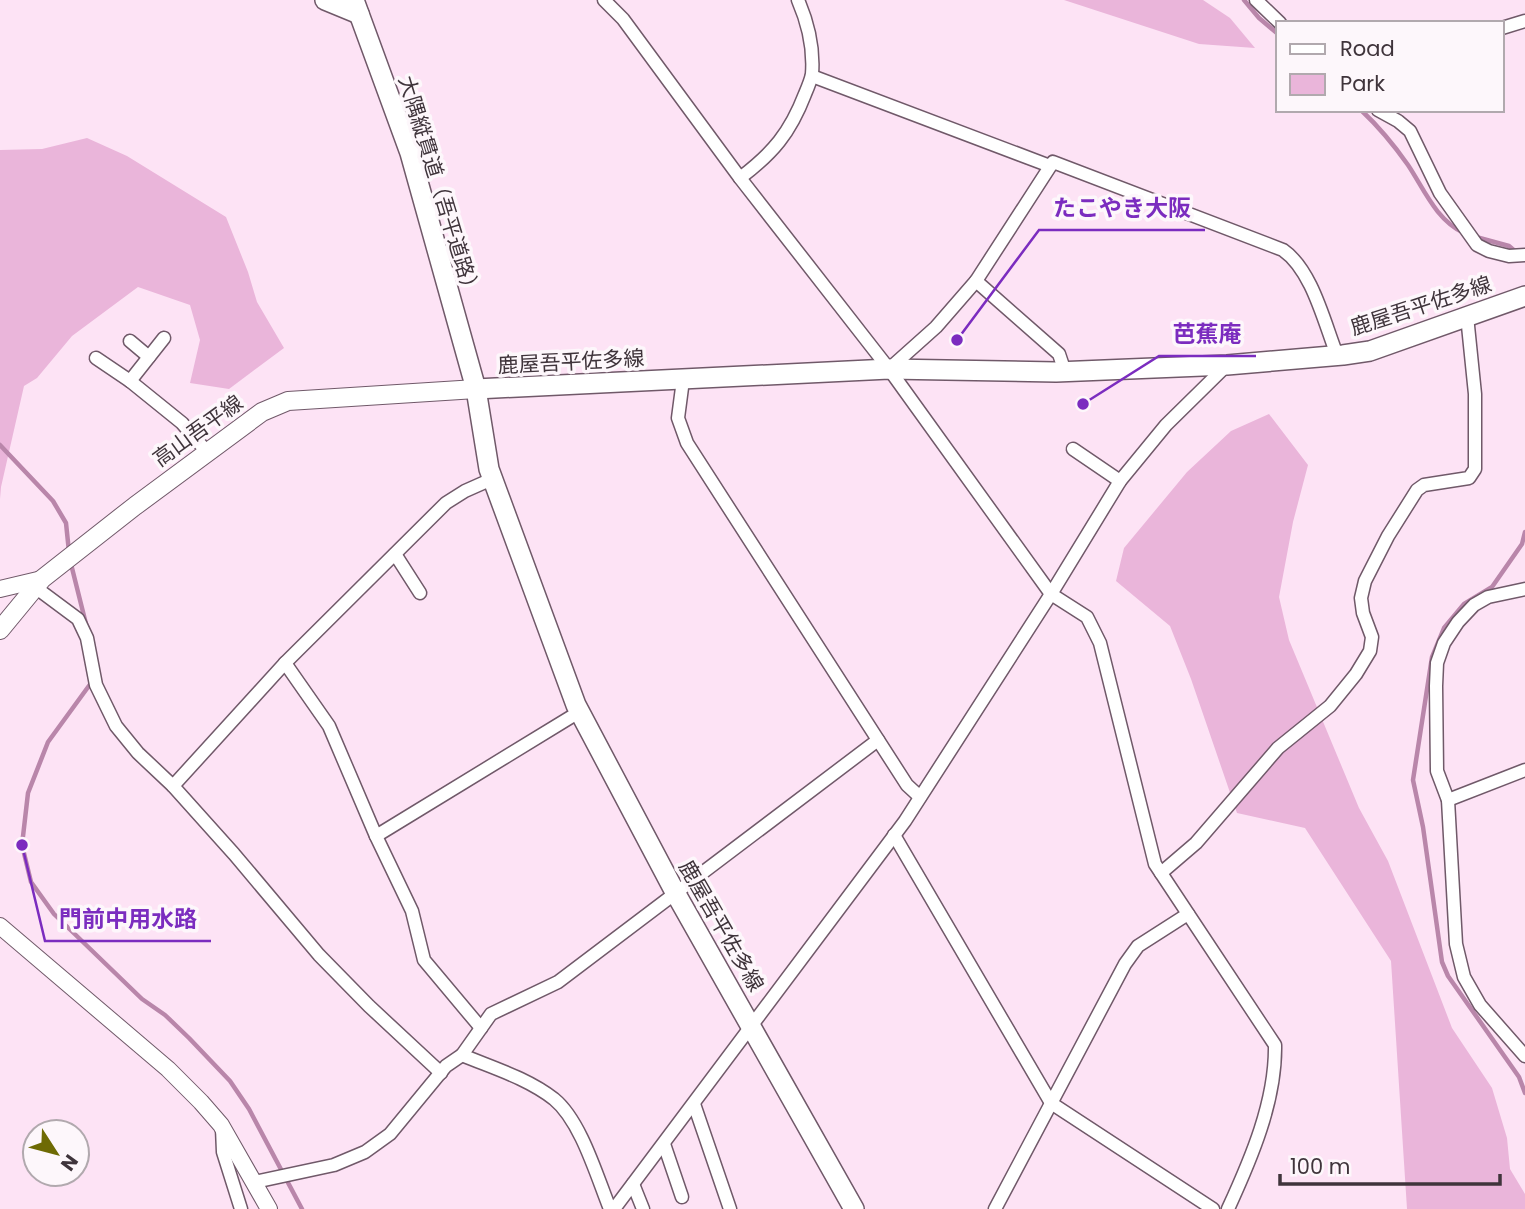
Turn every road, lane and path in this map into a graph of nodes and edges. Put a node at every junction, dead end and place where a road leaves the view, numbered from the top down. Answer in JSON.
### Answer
{"nodes":[{"id":1,"x":325,"y":0,"type":"edge"},
{"id":2,"x":604,"y":0,"type":"edge"},
{"id":3,"x":798,"y":0,"type":"edge"},
{"id":4,"x":1256,"y":0,"type":"edge"},
{"id":5,"x":356,"y":7,"type":"edge"},
{"id":6,"x":1278,"y":21,"type":"edge"},
{"id":7,"x":1525,"y":21,"type":"edge"},
{"id":8,"x":1504,"y":27,"type":"edge"},
{"id":9,"x":812,"y":76,"type":"junction"},
{"id":10,"x":1382,"y":112,"type":"edge"},
{"id":11,"x":1050,"y":166,"type":"junction"},
{"id":12,"x":740,"y":178,"type":"junction"},
{"id":13,"x":1525,"y":255,"type":"edge"},
{"id":14,"x":976,"y":281,"type":"junction"},
{"id":15,"x":1525,"y":296,"type":"edge"},
{"id":16,"x":1467,"y":316,"type":"junction"},
{"id":17,"x":164,"y":338,"type":"dead end"},
{"id":18,"x":130,"y":341,"type":"dead end"},
{"id":19,"x":1337,"y":355,"type":"junction"},
{"id":20,"x":149,"y":357,"type":"junction"},
{"id":21,"x":96,"y":358,"type":"dead end"},
{"id":22,"x":1227,"y":365,"type":"junction"},
{"id":23,"x":889,"y":369,"type":"junction"},
{"id":24,"x":1065,"y":372,"type":"junction"},
{"id":25,"x":683,"y":380,"type":"junction"},
{"id":26,"x":130,"y":381,"type":"junction"},
{"id":27,"x":476,"y":389,"type":"junction"},
{"id":28,"x":1073,"y":449,"type":"dead end"},
{"id":29,"x":207,"y":452,"type":"junction"},
{"id":30,"x":492,"y":479,"type":"junction"},
{"id":31,"x":1120,"y":481,"type":"junction"},
{"id":32,"x":395,"y":554,"type":"junction"},
{"id":33,"x":39,"y":583,"type":"junction"},
{"id":34,"x":0,"y":589,"type":"edge"},
{"id":35,"x":1525,"y":589,"type":"edge"},
{"id":36,"x":420,"y":593,"type":"dead end"},
{"id":37,"x":1051,"y":594,"type":"junction"},
{"id":38,"x":0,"y":630,"type":"edge"},
{"id":39,"x":285,"y":663,"type":"junction"},
{"id":40,"x":579,"y":712,"type":"junction"},
{"id":41,"x":878,"y":740,"type":"junction"},
{"id":42,"x":1525,"y":770,"type":"edge"},
{"id":43,"x":173,"y":786,"type":"junction"},
{"id":44,"x":920,"y":797,"type":"junction"},
{"id":45,"x":1448,"y":800,"type":"junction"},
{"id":46,"x":894,"y":835,"type":"junction"},
{"id":47,"x":376,"y":836,"type":"junction"},
{"id":48,"x":1161,"y":873,"type":"junction"},
{"id":49,"x":676,"y":894,"type":"junction"},
{"id":50,"x":1188,"y":914,"type":"junction"},
{"id":51,"x":0,"y":926,"type":"edge"},
{"id":52,"x":752,"y":1026,"type":"junction"},
{"id":53,"x":481,"y":1028,"type":"junction"},
{"id":54,"x":462,"y":1055,"type":"junction"},
{"id":55,"x":1525,"y":1056,"type":"edge"},
{"id":56,"x":441,"y":1073,"type":"junction"},
{"id":57,"x":1051,"y":1103,"type":"junction"},
{"id":58,"x":694,"y":1104,"type":"junction"},
{"id":59,"x":221,"y":1125,"type":"junction"},
{"id":60,"x":664,"y":1144,"type":"junction"},
{"id":61,"x":256,"y":1182,"type":"junction"},
{"id":62,"x":633,"y":1184,"type":"junction"},
{"id":63,"x":682,"y":1197,"type":"dead end"},
{"id":64,"x":241,"y":1209,"type":"edge"},
{"id":65,"x":269,"y":1209,"type":"edge"},
{"id":66,"x":612,"y":1209,"type":"edge"},
{"id":67,"x":643,"y":1209,"type":"edge"},
{"id":68,"x":730,"y":1209,"type":"edge"},
{"id":69,"x":854,"y":1209,"type":"edge"},
{"id":70,"x":995,"y":1209,"type":"edge"},
{"id":71,"x":1213,"y":1209,"type":"edge"},
{"id":72,"x":1228,"y":1209,"type":"edge"}],
"edges":[{"from":1,"to":5,"type":"main road"},
{"from":2,"to":12,"type":"street"},
{"from":3,"to":9,"type":"street"},
{"from":4,"to":6,"type":"street"},
{"from":5,"to":27,"type":"main road","name":"大隅縦貫道（吾平道路）"},
{"from":7,"to":8,"type":"street"},
{"from":9,"to":11,"type":"street"},
{"from":9,"to":12,"type":"street"},
{"from":10,"to":13,"type":"street"},
{"from":11,"to":14,"type":"street"},
{"from":11,"to":19,"type":"street"},
{"from":12,"to":23,"type":"street"},
{"from":14,"to":23,"type":"street"},
{"from":14,"to":24,"type":"street"},
{"from":15,"to":16,"type":"main road","name":"鹿屋吾平佐多線"},
{"from":16,"to":19,"type":"main road","name":"鹿屋吾平佐多線"},
{"from":16,"to":48,"type":"street"},
{"from":17,"to":20,"type":"street"},
{"from":18,"to":20,"type":"street"},
{"from":19,"to":22,"type":"main road","name":"鹿屋吾平佐多線"},
{"from":20,"to":26,"type":"street"},
{"from":21,"to":26,"type":"street"},
{"from":22,"to":24,"type":"main road","name":"鹿屋吾平佐多線"},
{"from":22,"to":31,"type":"street"},
{"from":23,"to":24,"type":"main road","name":"鹿屋吾平佐多線"},
{"from":23,"to":25,"type":"main road","name":"鹿屋吾平佐多線"},
{"from":23,"to":37,"type":"street"},
{"from":25,"to":27,"type":"main road","name":"鹿屋吾平佐多線"},
{"from":25,"to":41,"type":"street"},
{"from":26,"to":29,"type":"street"},
{"from":27,"to":29,"type":"main road","name":"高山吾平線"},
{"from":27,"to":30,"type":"main road","name":"鹿屋吾平佐多線"},
{"from":28,"to":31,"type":"street"},
{"from":29,"to":33,"type":"main road","name":"高山吾平線"},
{"from":30,"to":32,"type":"street"},
{"from":30,"to":40,"type":"main road","name":"鹿屋吾平佐多線"},
{"from":31,"to":37,"type":"street"},
{"from":32,"to":36,"type":"street"},
{"from":32,"to":39,"type":"street"},
{"from":33,"to":34,"type":"street"},
{"from":33,"to":38,"type":"main road","name":"高山吾平線"},
{"from":33,"to":43,"type":"street"},
{"from":35,"to":45,"type":"street"},
{"from":37,"to":44,"type":"street"},
{"from":37,"to":48,"type":"street"},
{"from":39,"to":43,"type":"street"},
{"from":39,"to":47,"type":"street"},
{"from":40,"to":47,"type":"street"},
{"from":40,"to":49,"type":"main road","name":"鹿屋吾平佐多線"},
{"from":41,"to":44,"type":"street"},
{"from":41,"to":49,"type":"street"},
{"from":42,"to":45,"type":"street"},
{"from":43,"to":56,"type":"street"},
{"from":44,"to":46,"type":"street"},
{"from":45,"to":55,"type":"street"},
{"from":46,"to":52,"type":"street"},
{"from":46,"to":57,"type":"street"},
{"from":47,"to":53,"type":"street"},
{"from":48,"to":50,"type":"street"},
{"from":49,"to":52,"type":"main road","name":"鹿屋吾平佐多線"},
{"from":49,"to":53,"type":"street"},
{"from":50,"to":57,"type":"street"},
{"from":50,"to":72,"type":"street"},
{"from":51,"to":59,"type":"street"},
{"from":52,"to":58,"type":"street"},
{"from":52,"to":69,"type":"main road","name":"鹿屋吾平佐多線"},
{"from":53,"to":54,"type":"street"},
{"from":54,"to":56,"type":"street"},
{"from":54,"to":66,"type":"street"},
{"from":56,"to":61,"type":"street"},
{"from":57,"to":70,"type":"street"},
{"from":57,"to":71,"type":"street"},
{"from":58,"to":60,"type":"street"},
{"from":58,"to":68,"type":"street"},
{"from":59,"to":61,"type":"street"},
{"from":59,"to":64,"type":"street"},
{"from":60,"to":62,"type":"street"},
{"from":60,"to":63,"type":"street"},
{"from":61,"to":65,"type":"street"},
{"from":62,"to":66,"type":"street"},
{"from":62,"to":67,"type":"street"}]}
